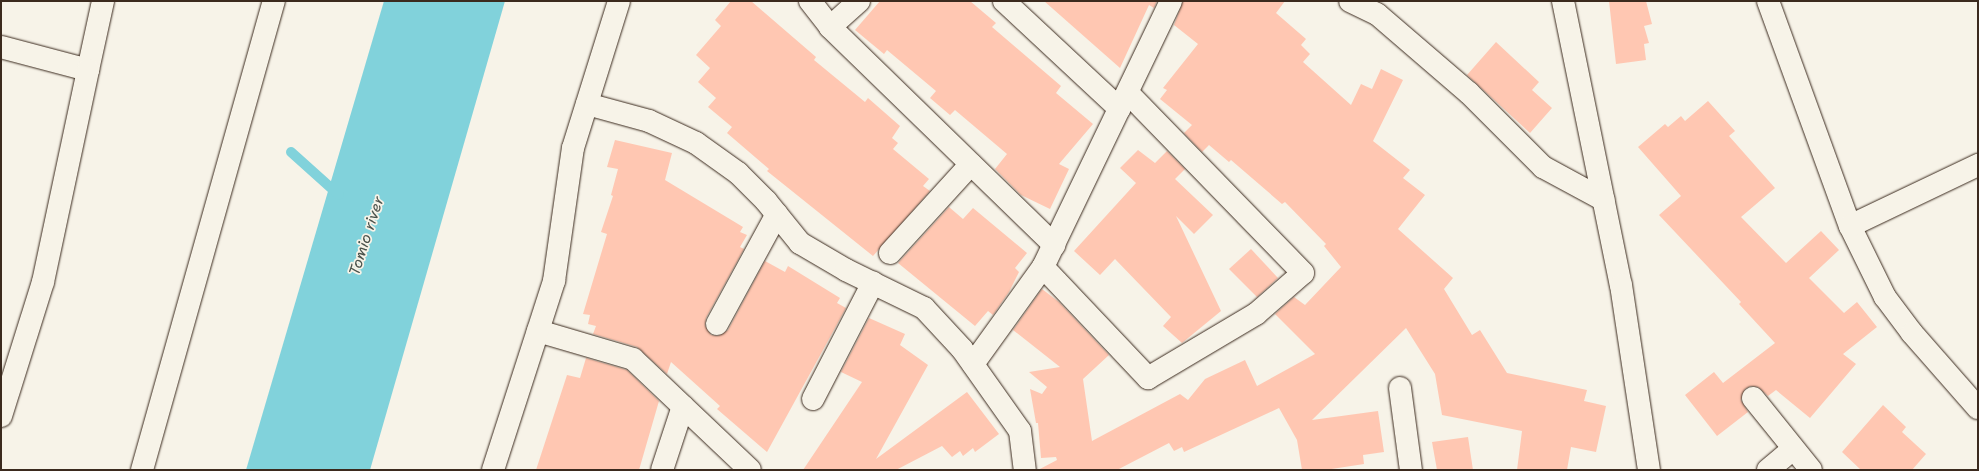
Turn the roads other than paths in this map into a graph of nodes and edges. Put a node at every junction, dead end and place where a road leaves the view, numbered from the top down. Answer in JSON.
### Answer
{"nodes":[{"id":1,"x":102,"y":1,"type":"edge"},
{"id":2,"x":274,"y":1,"type":"edge"},
{"id":3,"x":619,"y":1,"type":"edge"},
{"id":4,"x":810,"y":1,"type":"edge"},
{"id":5,"x":859,"y":1,"type":"edge"},
{"id":6,"x":1004,"y":1,"type":"edge"},
{"id":7,"x":1171,"y":1,"type":"edge"},
{"id":8,"x":1350,"y":1,"type":"edge"},
{"id":9,"x":1563,"y":1,"type":"edge"},
{"id":10,"x":1768,"y":1,"type":"edge"},
{"id":11,"x":830,"y":27,"type":"junction"},
{"id":12,"x":1,"y":47,"type":"edge"},
{"id":13,"x":88,"y":70,"type":"junction"},
{"id":14,"x":1124,"y":101,"type":"junction"},
{"id":15,"x":587,"y":104,"type":"junction"},
{"id":16,"x":971,"y":164,"type":"junction"},
{"id":17,"x":1978,"y":165,"type":"edge"},
{"id":18,"x":1604,"y":200,"type":"junction"},
{"id":19,"x":777,"y":214,"type":"junction"},
{"id":20,"x":1850,"y":226,"type":"junction"},
{"id":21,"x":1054,"y":245,"type":"junction"},
{"id":22,"x":890,"y":253,"type":"dead end"},
{"id":23,"x":1043,"y":267,"type":"junction"},
{"id":24,"x":873,"y":283,"type":"junction"},
{"id":25,"x":717,"y":324,"type":"dead end"},
{"id":26,"x":538,"y":331,"type":"junction"},
{"id":27,"x":973,"y":364,"type":"junction"},
{"id":28,"x":1400,"y":388,"type":"dead end"},
{"id":29,"x":1753,"y":398,"type":"dead end"},
{"id":30,"x":813,"y":399,"type":"dead end"},
{"id":31,"x":683,"y":406,"type":"junction"},
{"id":32,"x":1978,"y":408,"type":"edge"},
{"id":33,"x":1,"y":416,"type":"edge"},
{"id":34,"x":1793,"y":448,"type":"junction"},
{"id":35,"x":142,"y":470,"type":"edge"},
{"id":36,"x":493,"y":470,"type":"edge"},
{"id":37,"x":662,"y":470,"type":"edge"},
{"id":38,"x":750,"y":470,"type":"edge"},
{"id":39,"x":1025,"y":470,"type":"edge"},
{"id":40,"x":1411,"y":470,"type":"edge"},
{"id":41,"x":1650,"y":470,"type":"edge"},
{"id":42,"x":1768,"y":470,"type":"edge"},
{"id":43,"x":1811,"y":470,"type":"edge"}],
"edges":[{"from":1,"to":13,"type":"street"},
{"from":2,"to":35,"type":"street"},
{"from":3,"to":15,"type":"street"},
{"from":4,"to":11,"type":"street"},
{"from":5,"to":11,"type":"street"},
{"from":6,"to":14,"type":"street"},
{"from":7,"to":14,"type":"street"},
{"from":8,"to":18,"type":"street"},
{"from":9,"to":18,"type":"street"},
{"from":10,"to":20,"type":"street"},
{"from":11,"to":16,"type":"street"},
{"from":12,"to":13,"type":"street"},
{"from":13,"to":33,"type":"street"},
{"from":14,"to":21,"type":"street"},
{"from":14,"to":23,"type":"street"},
{"from":15,"to":19,"type":"street"},
{"from":15,"to":26,"type":"street"},
{"from":16,"to":21,"type":"street"},
{"from":16,"to":22,"type":"street"},
{"from":17,"to":20,"type":"street"},
{"from":18,"to":41,"type":"street"},
{"from":19,"to":24,"type":"street"},
{"from":19,"to":25,"type":"street"},
{"from":20,"to":32,"type":"street"},
{"from":21,"to":23,"type":"street"},
{"from":23,"to":27,"type":"street"},
{"from":24,"to":27,"type":"street"},
{"from":24,"to":30,"type":"street"},
{"from":26,"to":31,"type":"street"},
{"from":26,"to":36,"type":"street"},
{"from":27,"to":39,"type":"street"},
{"from":28,"to":40,"type":"street"},
{"from":29,"to":34,"type":"street"},
{"from":31,"to":37,"type":"street"},
{"from":31,"to":38,"type":"street"},
{"from":34,"to":42,"type":"street"},
{"from":34,"to":43,"type":"street"}]}
